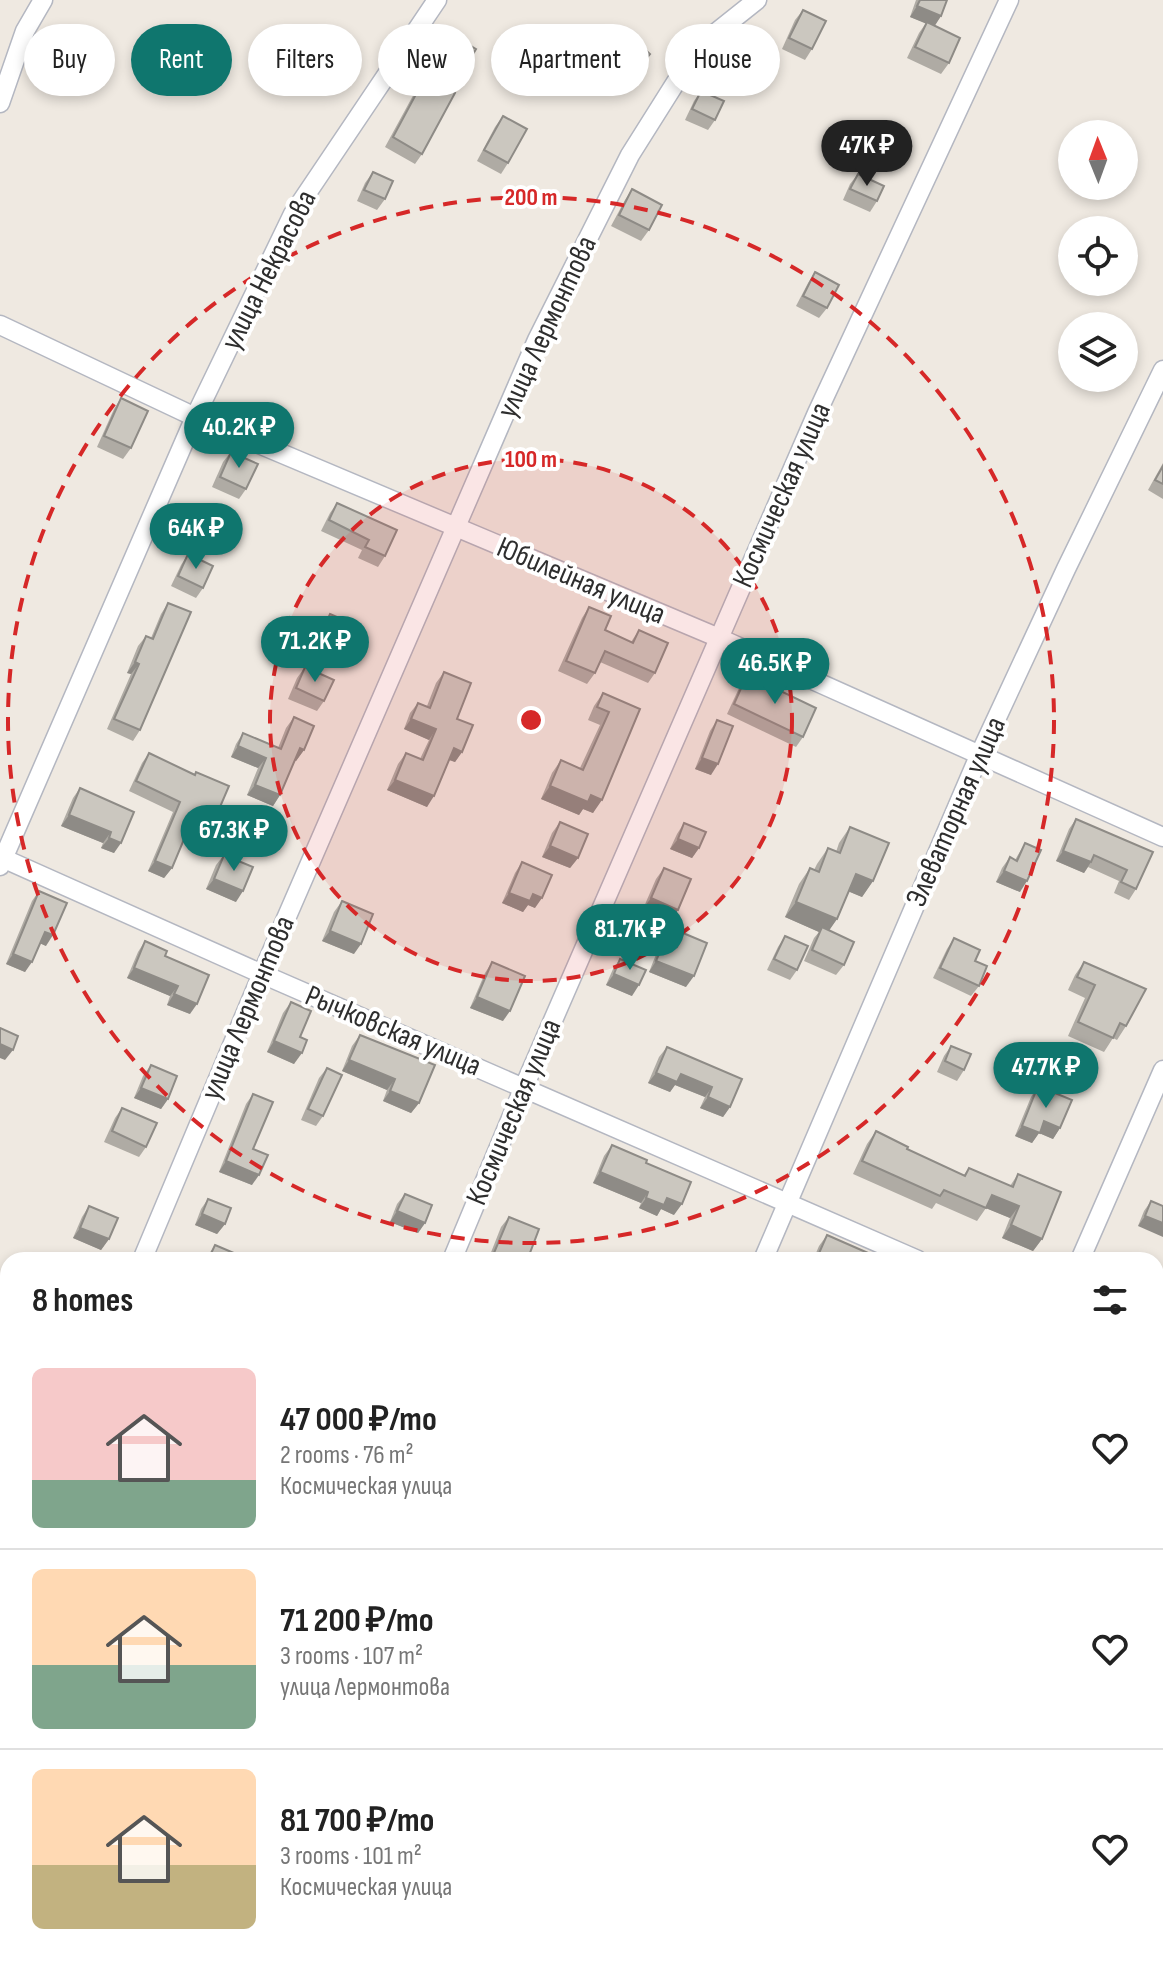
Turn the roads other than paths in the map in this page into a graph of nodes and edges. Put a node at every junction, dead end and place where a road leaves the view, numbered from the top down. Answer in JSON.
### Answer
{"nodes":[{"id":1,"x":43,"y":0,"type":"edge"},
{"id":2,"x":437,"y":0,"type":"edge"},
{"id":3,"x":757,"y":0,"type":"edge"},
{"id":4,"x":1009,"y":0,"type":"edge"},
{"id":5,"x":0,"y":103,"type":"edge"},
{"id":6,"x":0,"y":325,"type":"edge"},
{"id":7,"x":1163,"y":370,"type":"edge"},
{"id":8,"x":195,"y":417,"type":"junction"},
{"id":9,"x":456,"y":529,"type":"junction"},
{"id":10,"x":719,"y":638,"type":"junction"},
{"id":11,"x":979,"y":756,"type":"junction"},
{"id":12,"x":1163,"y":837,"type":"edge"},
{"id":13,"x":1,"y":861,"type":"edge"},
{"id":14,"x":262,"y":974,"type":"junction"},
{"id":15,"x":1163,"y":1070,"type":"edge"},
{"id":16,"x":524,"y":1087,"type":"junction"},
{"id":17,"x":787,"y":1202,"type":"junction"},
{"id":18,"x":145,"y":1252,"type":"edge"},
{"id":19,"x":455,"y":1252,"type":"edge"},
{"id":20,"x":766,"y":1252,"type":"edge"},
{"id":21,"x":900,"y":1252,"type":"edge"},
{"id":22,"x":1083,"y":1252,"type":"edge"}],
"edges":[{"from":1,"to":5,"type":"street"},
{"from":2,"to":8,"type":"street","name":"улица Некрасова"},
{"from":3,"to":9,"type":"street","name":"улица Лермонтова"},
{"from":4,"to":10,"type":"street","name":"Космическая улица"},
{"from":6,"to":8,"type":"street","name":"Юбилейная улица"},
{"from":7,"to":11,"type":"street","name":"Элеваторная улица"},
{"from":8,"to":9,"type":"street","name":"Юбилейная улица"},
{"from":8,"to":13,"type":"street","name":"улица Некрасова"},
{"from":9,"to":10,"type":"street","name":"Юбилейная улица"},
{"from":9,"to":14,"type":"street","name":"улица Лермонтова"},
{"from":10,"to":11,"type":"street","name":"Юбилейная улица"},
{"from":10,"to":16,"type":"street","name":"Космическая улица"},
{"from":11,"to":12,"type":"street","name":"Юбилейная улица"},
{"from":11,"to":17,"type":"street","name":"Элеваторная улица"},
{"from":13,"to":14,"type":"street","name":"Рычковская улица"},
{"from":14,"to":16,"type":"street","name":"Рычковская улица"},
{"from":14,"to":18,"type":"street","name":"улица Лермонтова"},
{"from":15,"to":22,"type":"street"},
{"from":16,"to":17,"type":"street","name":"Рычковская улица"},
{"from":16,"to":19,"type":"street","name":"Космическая улица"},
{"from":17,"to":20,"type":"street","name":"Элеваторная улица"},
{"from":17,"to":21,"type":"street","name":"Рычковская улица"}]}
